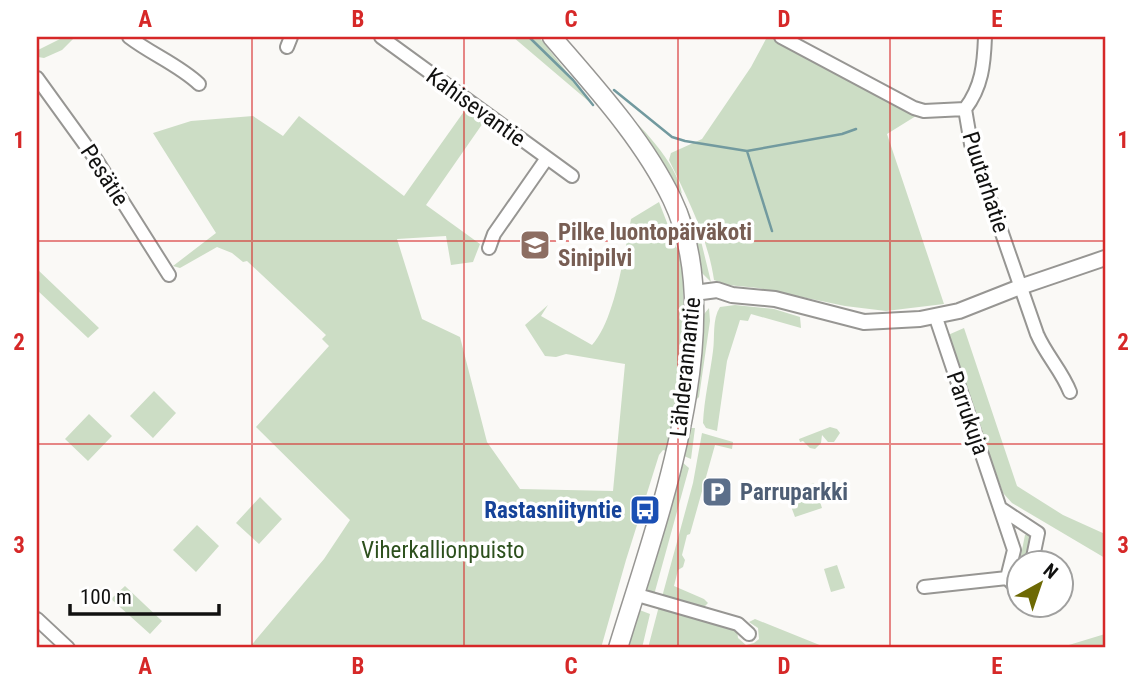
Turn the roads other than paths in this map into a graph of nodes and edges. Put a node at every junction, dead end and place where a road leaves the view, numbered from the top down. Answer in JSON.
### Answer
{"nodes":[{"id":1,"x":129,"y":37,"type":"edge"},
{"id":2,"x":380,"y":37,"type":"edge"},
{"id":3,"x":552,"y":37,"type":"edge"},
{"id":4,"x":781,"y":37,"type":"edge"},
{"id":5,"x":985,"y":37,"type":"edge"},
{"id":6,"x":37,"y":78,"type":"edge"},
{"id":7,"x":199,"y":84,"type":"dead end"},
{"id":8,"x":965,"y":108,"type":"junction"},
{"id":9,"x":547,"y":158,"type":"junction"},
{"id":10,"x":572,"y":176,"type":"dead end"},
{"id":11,"x":489,"y":248,"type":"dead end"},
{"id":12,"x":1105,"y":258,"type":"edge"},
{"id":13,"x":169,"y":275,"type":"dead end"},
{"id":14,"x":1020,"y":287,"type":"junction"},
{"id":15,"x":694,"y":293,"type":"junction"},
{"id":16,"x":936,"y":318,"type":"junction"},
{"id":17,"x":1070,"y":393,"type":"dead end"},
{"id":18,"x":1000,"y":508,"type":"junction"},
{"id":19,"x":1013,"y":548,"type":"edge"},
{"id":20,"x":1035,"y":548,"type":"edge"},
{"id":21,"x":1006,"y":578,"type":"edge"},
{"id":22,"x":924,"y":587,"type":"dead end"},
{"id":23,"x":634,"y":594,"type":"junction"},
{"id":24,"x":37,"y":619,"type":"edge"},
{"id":25,"x":749,"y":634,"type":"dead end"},
{"id":26,"x":68,"y":648,"type":"edge"},
{"id":27,"x":618,"y":648,"type":"edge"}],
"edges":[{"from":1,"to":7,"type":"street"},
{"from":2,"to":9,"type":"street","name":"Kahisevantie"},
{"from":3,"to":15,"type":"main road","name":"Lähderannantie"},
{"from":4,"to":8,"type":"street","name":"Puutarhatie"},
{"from":5,"to":8,"type":"street"},
{"from":6,"to":13,"type":"street","name":"Pesätie"},
{"from":8,"to":14,"type":"street","name":"Puutarhatie"},
{"from":9,"to":10,"type":"street","name":"Kahisevantie"},
{"from":9,"to":11,"type":"street"},
{"from":12,"to":14,"type":"street"},
{"from":14,"to":16,"type":"street"},
{"from":14,"to":17,"type":"street","name":"Puutarhatie"},
{"from":15,"to":16,"type":"street"},
{"from":15,"to":23,"type":"main road","name":"Lähderannantie"},
{"from":16,"to":18,"type":"street","name":"Parrukuja"},
{"from":18,"to":19,"type":"street","name":"Parrukuja"},
{"from":18,"to":20,"type":"street"},
{"from":21,"to":22,"type":"street"},
{"from":23,"to":25,"type":"street"},
{"from":23,"to":27,"type":"main road","name":"Lähderannantie"},
{"from":24,"to":26,"type":"street"}]}
